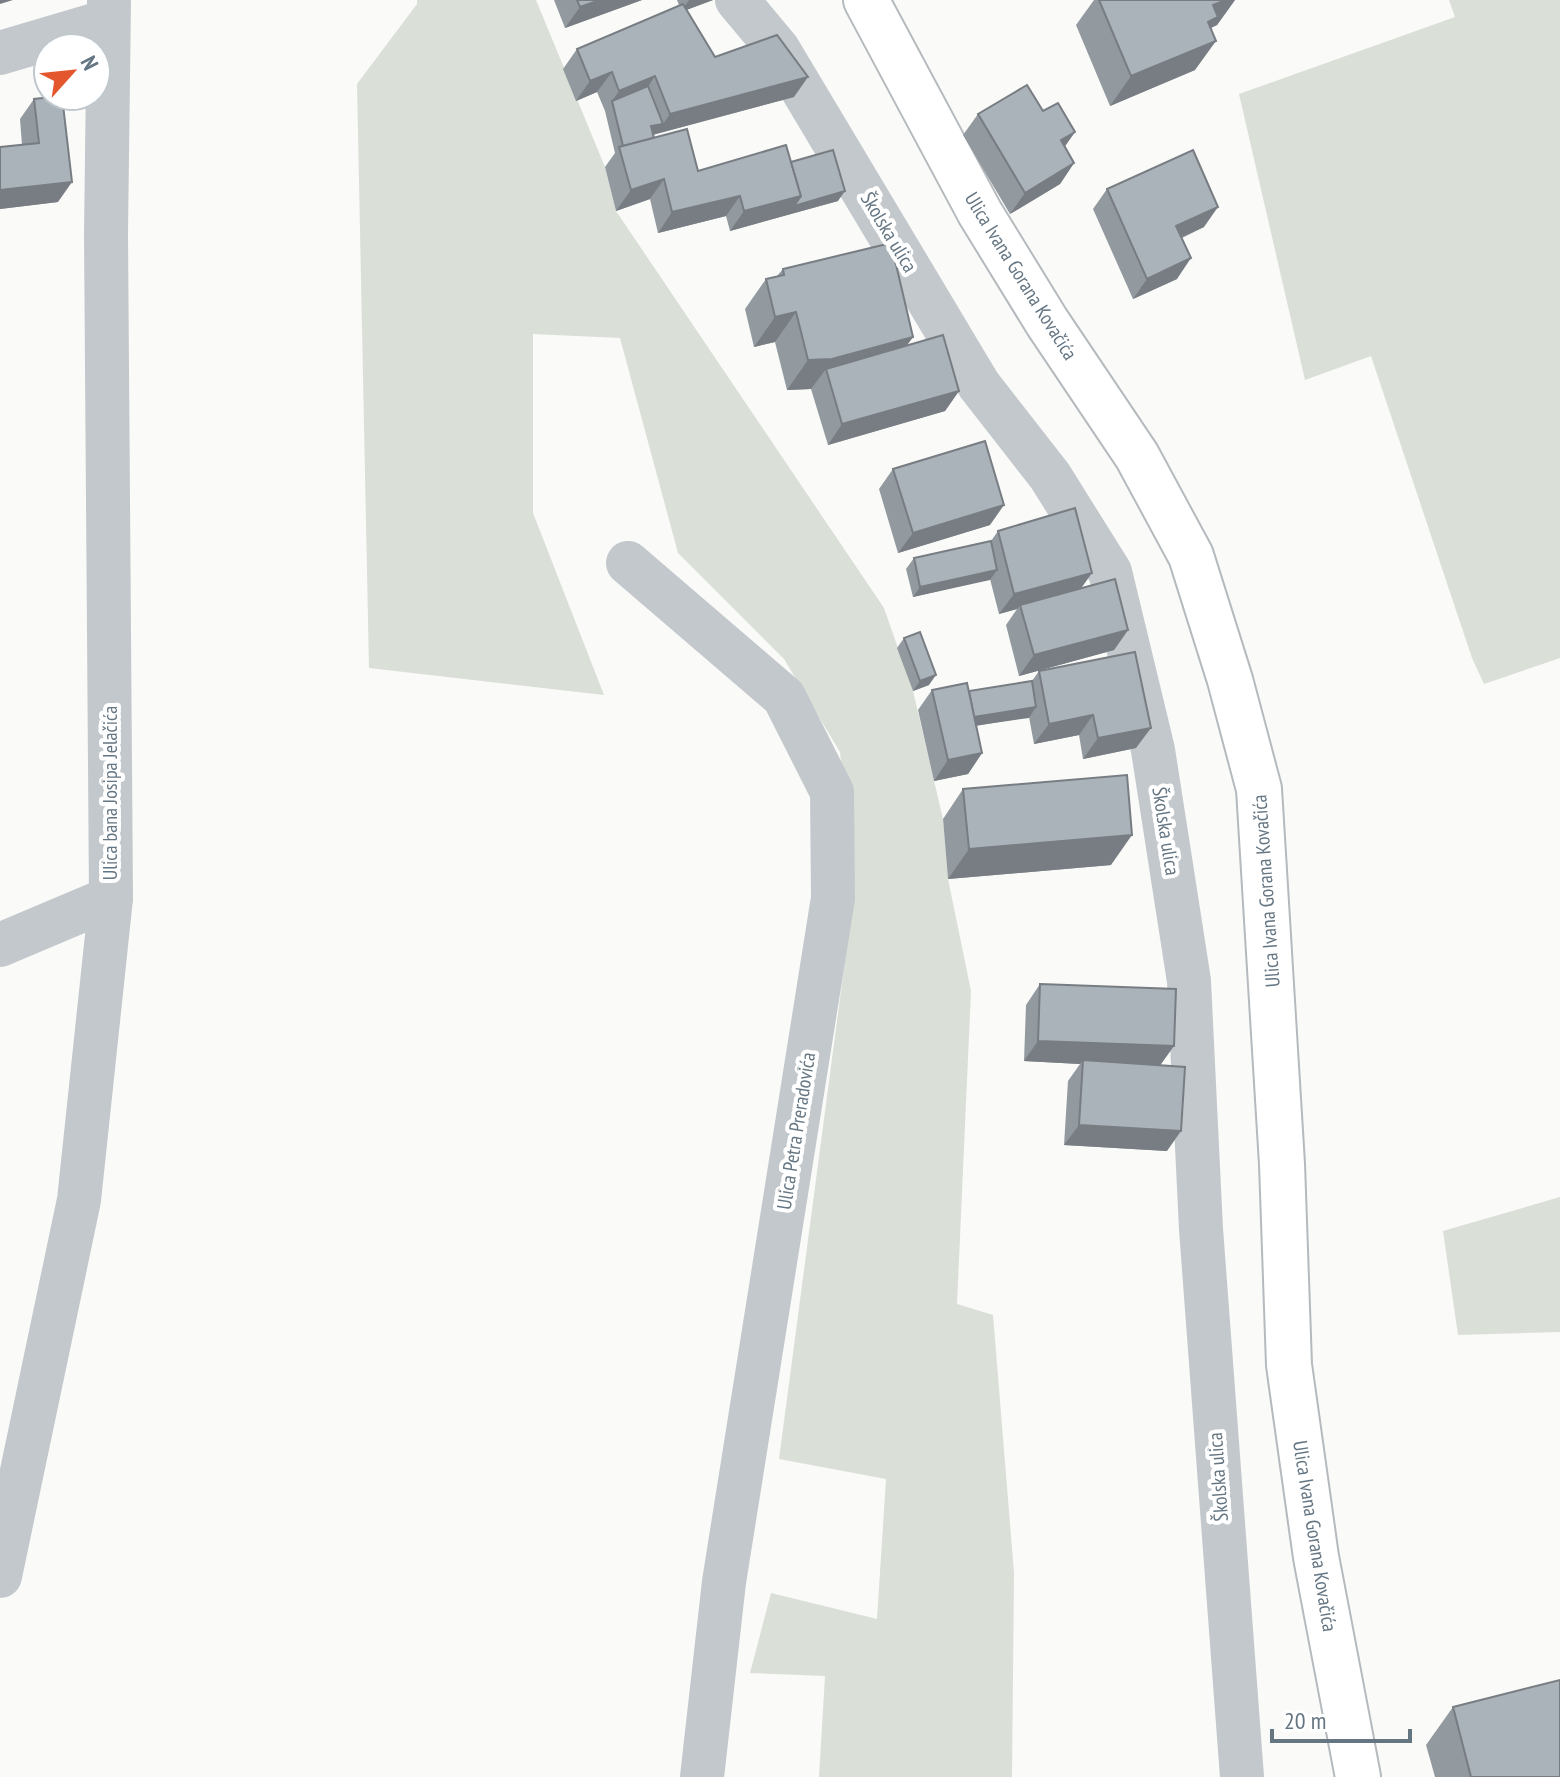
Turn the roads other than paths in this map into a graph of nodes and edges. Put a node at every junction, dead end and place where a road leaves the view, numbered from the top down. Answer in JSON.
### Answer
{"nodes":[{"id":1,"x":737,"y":0,"type":"edge"},
{"id":2,"x":866,"y":0,"type":"edge"},
{"id":3,"x":108,"y":11,"type":"edge"},
{"id":4,"x":0,"y":53,"type":"edge"},
{"id":5,"x":628,"y":563,"type":"dead end"},
{"id":6,"x":111,"y":898,"type":"junction"},
{"id":7,"x":0,"y":945,"type":"edge"},
{"id":8,"x":0,"y":1576,"type":"edge"},
{"id":9,"x":702,"y":1777,"type":"edge"},
{"id":10,"x":1242,"y":1777,"type":"edge"},
{"id":11,"x":1358,"y":1777,"type":"edge"}],
"edges":[{"from":1,"to":10,"type":"street","name":"Školska ulica"},
{"from":2,"to":11,"type":"main road","name":"Ulica Ivana Gorana Kovačića"},
{"from":3,"to":4,"type":"street"},
{"from":3,"to":6,"type":"street","name":"Ulica bana Josipa Jelačića"},
{"from":5,"to":9,"type":"street","name":"Ulica Petra Preradovića"},
{"from":6,"to":7,"type":"street"},
{"from":6,"to":8,"type":"street","name":"Ulica bana Josipa Jelačića"}]}
